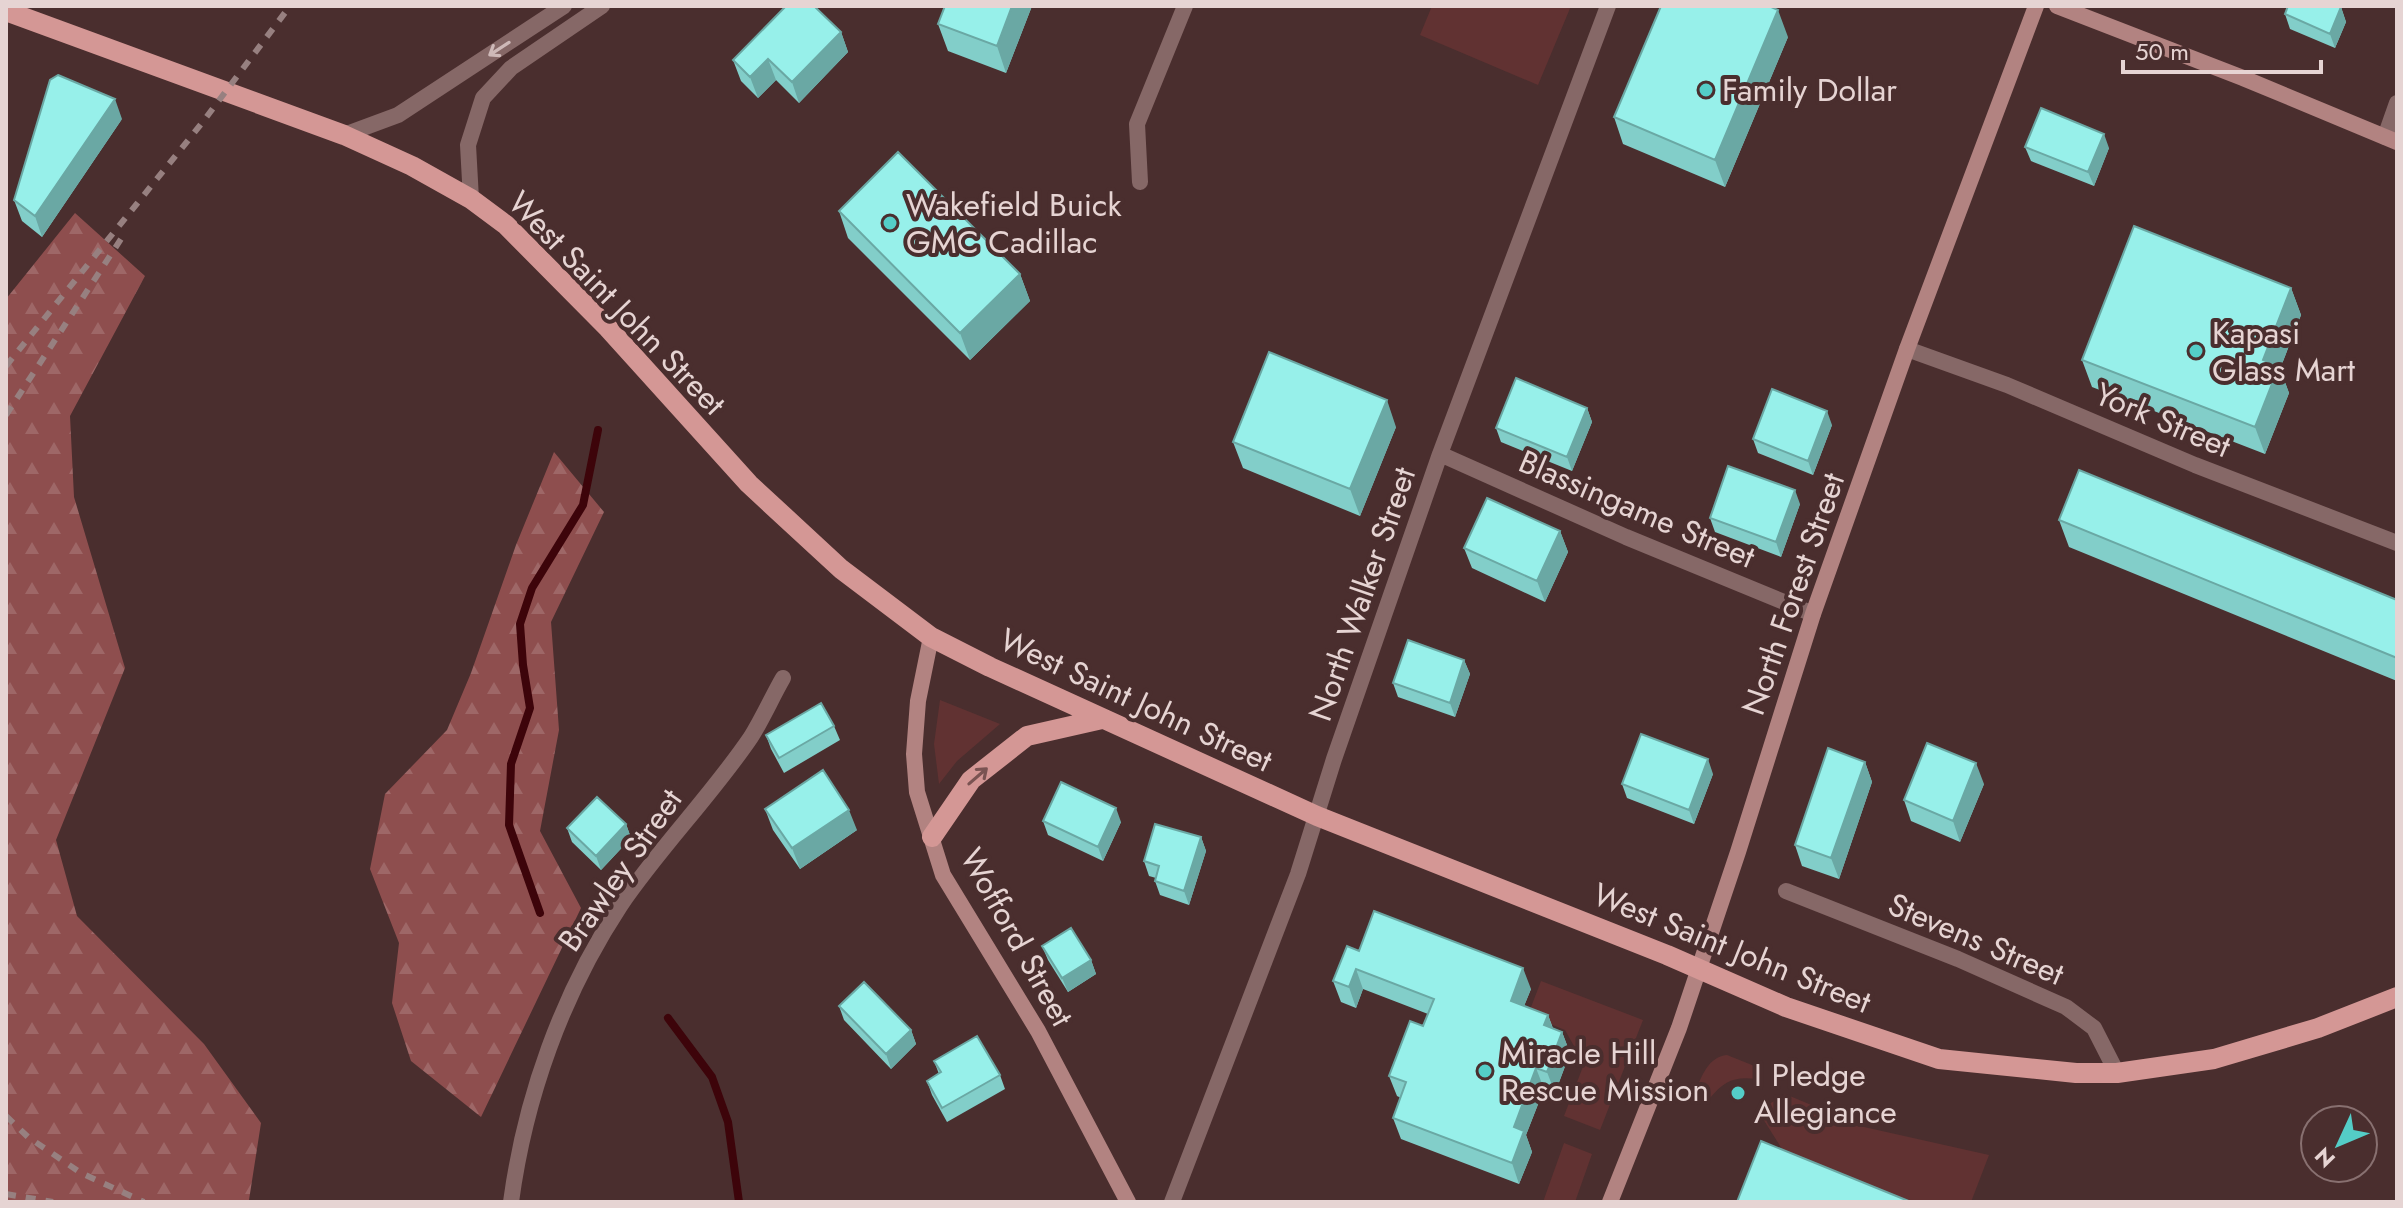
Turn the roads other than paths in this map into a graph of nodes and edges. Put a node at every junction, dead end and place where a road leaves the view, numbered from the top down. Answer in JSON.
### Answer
{"nodes":[{"id":1,"x":564,"y":6,"type":"edge"},
{"id":2,"x":602,"y":6,"type":"edge"},
{"id":3,"x":1185,"y":6,"type":"edge"},
{"id":4,"x":1608,"y":6,"type":"edge"},
{"id":5,"x":2036,"y":6,"type":"edge"},
{"id":6,"x":2057,"y":6,"type":"edge"},
{"id":7,"x":6,"y":11,"type":"edge"},
{"id":8,"x":2397,"y":103,"type":"edge"},
{"id":9,"x":344,"y":135,"type":"junction"},
{"id":10,"x":2391,"y":139,"type":"edge"},
{"id":11,"x":1140,"y":182,"type":"dead end"},
{"id":12,"x":471,"y":199,"type":"junction"},
{"id":13,"x":1907,"y":349,"type":"junction"},
{"id":14,"x":1440,"y":454,"type":"junction"},
{"id":15,"x":2397,"y":543,"type":"edge"},
{"id":16,"x":1813,"y":614,"type":"junction"},
{"id":17,"x":931,"y":637,"type":"junction"},
{"id":18,"x":783,"y":678,"type":"dead end"},
{"id":19,"x":1102,"y":719,"type":"junction"},
{"id":20,"x":1317,"y":816,"type":"junction"},
{"id":21,"x":932,"y":837,"type":"junction"},
{"id":22,"x":1786,"y":891,"type":"dead end"},
{"id":23,"x":1698,"y":967,"type":"junction"},
{"id":24,"x":2397,"y":997,"type":"edge"},
{"id":25,"x":2117,"y":1073,"type":"junction"},
{"id":26,"x":511,"y":1202,"type":"edge"},
{"id":27,"x":1128,"y":1202,"type":"edge"},
{"id":28,"x":1172,"y":1202,"type":"edge"},
{"id":29,"x":1610,"y":1202,"type":"edge"}],
"edges":[{"from":1,"to":9,"type":"street","one_way":true},
{"from":2,"to":12,"type":"street"},
{"from":3,"to":11,"type":"street"},
{"from":4,"to":14,"type":"street","name":"North Walker Street"},
{"from":5,"to":13,"type":"street","name":"North Forest Street"},
{"from":6,"to":10,"type":"street"},
{"from":7,"to":9,"type":"main road","name":"West Saint John Street"},
{"from":8,"to":10,"type":"street"},
{"from":9,"to":12,"type":"main road","name":"West Saint John Street"},
{"from":12,"to":17,"type":"main road","name":"West Saint John Street"},
{"from":13,"to":15,"type":"street","name":"York Street"},
{"from":13,"to":16,"type":"street","name":"North Forest Street"},
{"from":14,"to":16,"type":"street","name":"Blassingame Street"},
{"from":14,"to":20,"type":"street","name":"North Walker Street"},
{"from":16,"to":23,"type":"street","name":"North Forest Street"},
{"from":17,"to":19,"type":"main road","name":"West Saint John Street"},
{"from":17,"to":21,"type":"street","name":"Wofford Street"},
{"from":18,"to":26,"type":"street","name":"Brawley Street"},
{"from":19,"to":20,"type":"main road","name":"West Saint John Street"},
{"from":21,"to":19,"type":"main road","one_way":true},
{"from":20,"to":23,"type":"main road","name":"West Saint John Street"},
{"from":20,"to":28,"type":"street","name":"North Walker Street"},
{"from":21,"to":27,"type":"street","name":"Wofford Street"},
{"from":22,"to":25,"type":"street","name":"Stevens Street"},
{"from":23,"to":25,"type":"main road","name":"West Saint John Street"},
{"from":23,"to":29,"type":"street","name":"North Forest Street"},
{"from":24,"to":25,"type":"main road","name":"West Saint John Street"}]}
